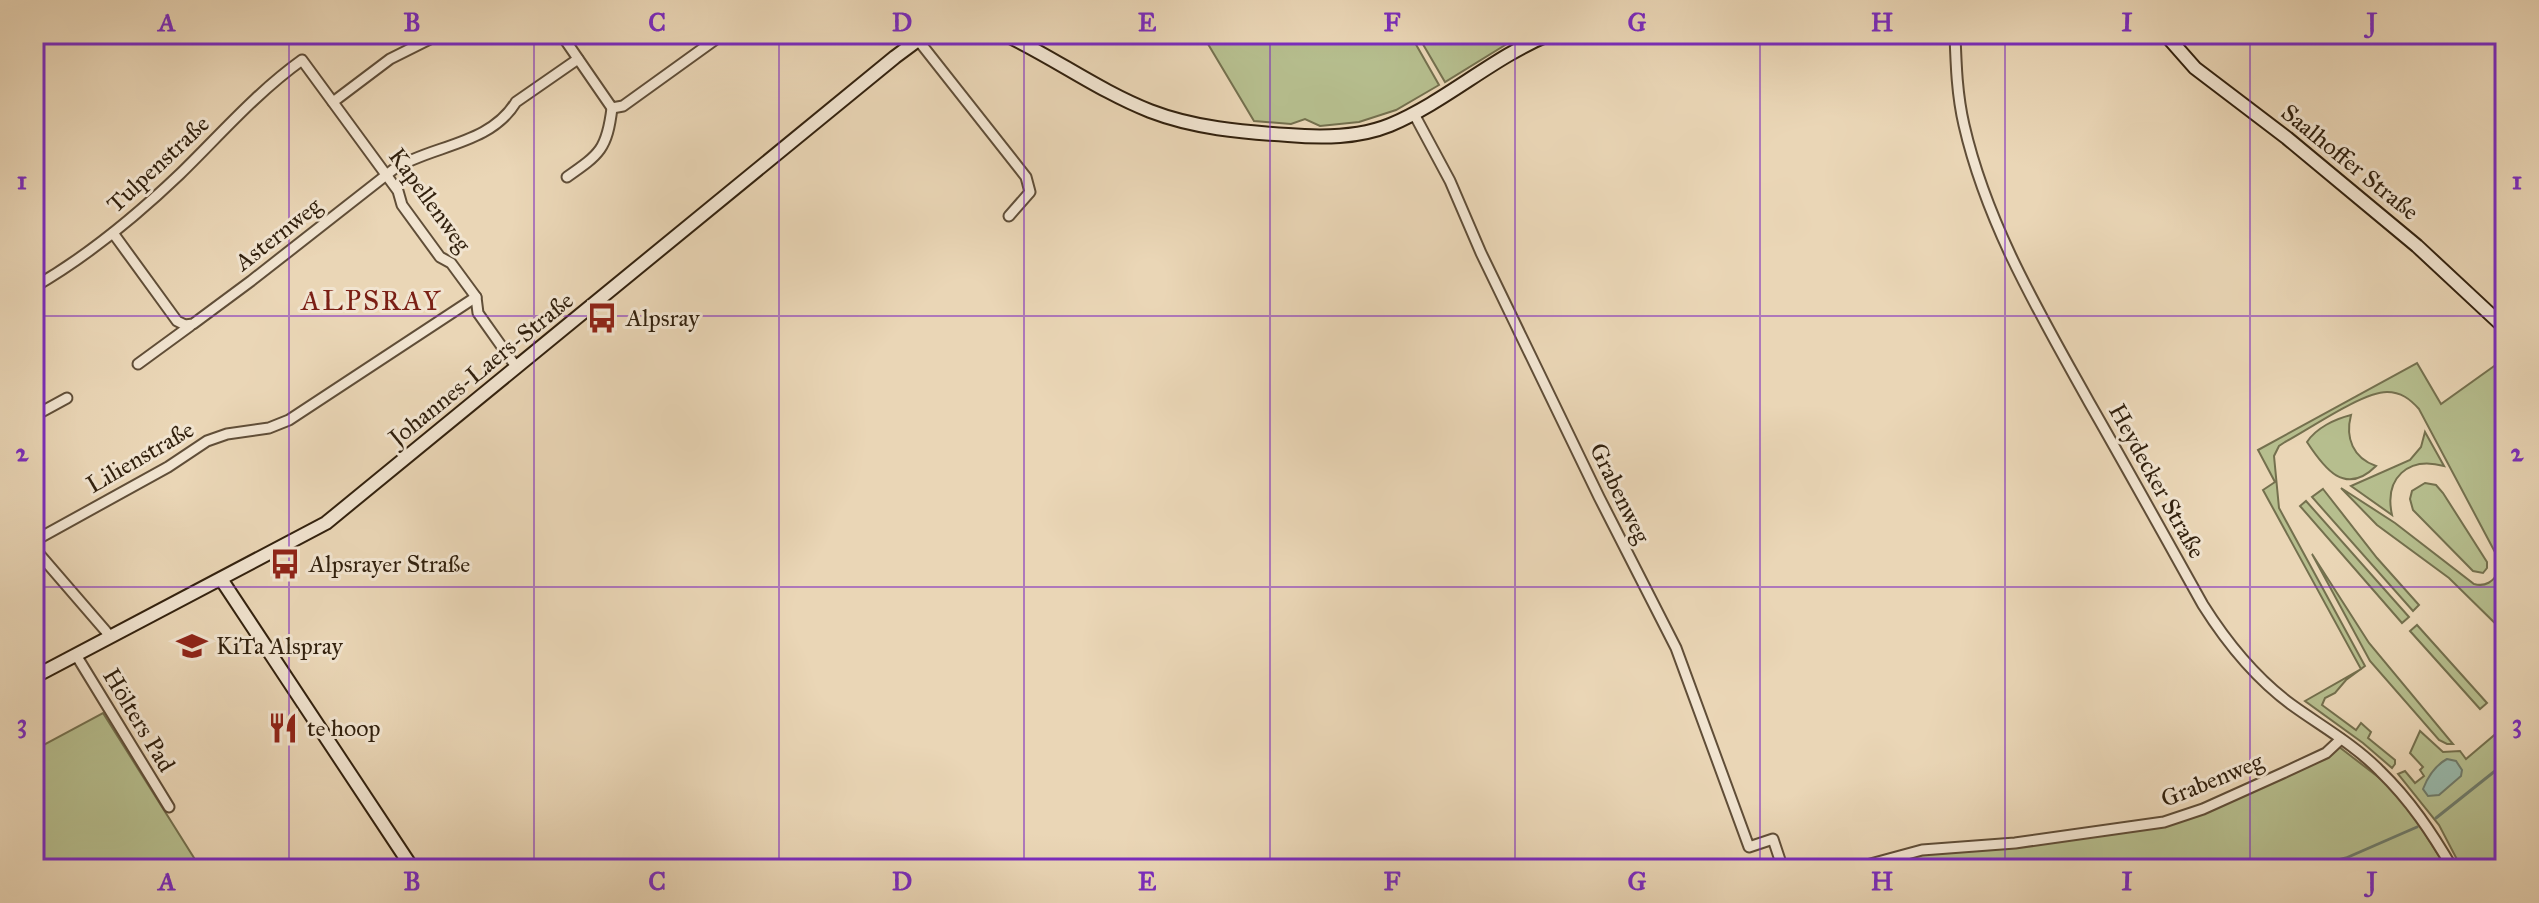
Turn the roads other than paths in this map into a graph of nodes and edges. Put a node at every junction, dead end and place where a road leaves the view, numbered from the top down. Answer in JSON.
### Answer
{"nodes":[{"id":1,"x":440,"y":34,"type":"edge"},
{"id":2,"x":561,"y":34,"type":"edge"},
{"id":3,"x":723,"y":34,"type":"edge"},
{"id":4,"x":1004,"y":34,"type":"edge"},
{"id":5,"x":1550,"y":34,"type":"edge"},
{"id":6,"x":1955,"y":34,"type":"edge"},
{"id":7,"x":2165,"y":34,"type":"edge"},
{"id":8,"x":922,"y":37,"type":"edge"},
{"id":9,"x":578,"y":59,"type":"junction"},
{"id":10,"x":302,"y":60,"type":"joint"},
{"id":11,"x":333,"y":102,"type":"junction"},
{"id":12,"x":612,"y":108,"type":"junction"},
{"id":13,"x":1414,"y":114,"type":"junction"},
{"id":14,"x":386,"y":175,"type":"junction"},
{"id":15,"x":567,"y":177,"type":"dead end"},
{"id":16,"x":1009,"y":216,"type":"dead end"},
{"id":17,"x":113,"y":233,"type":"junction"},
{"id":18,"x":34,"y":287,"type":"edge"},
{"id":19,"x":476,"y":297,"type":"junction"},
{"id":20,"x":193,"y":324,"type":"junction"},
{"id":21,"x":2505,"y":328,"type":"edge"},
{"id":22,"x":138,"y":364,"type":"dead end"},
{"id":23,"x":517,"y":368,"type":"junction"},
{"id":24,"x":67,"y":398,"type":"dead end"},
{"id":25,"x":34,"y":416,"type":"edge"},
{"id":26,"x":34,"y":541,"type":"edge"},
{"id":27,"x":34,"y":548,"type":"edge"},
{"id":28,"x":221,"y":579,"type":"junction"},
{"id":29,"x":110,"y":636,"type":"junction"},
{"id":30,"x":76,"y":655,"type":"junction"},
{"id":31,"x":34,"y":677,"type":"edge"},
{"id":32,"x":2341,"y":739,"type":"junction"},
{"id":33,"x":169,"y":807,"type":"dead end"},
{"id":34,"x":413,"y":869,"type":"edge"},
{"id":35,"x":1783,"y":869,"type":"edge"},
{"id":36,"x":1852,"y":869,"type":"edge"},
{"id":37,"x":2453,"y":869,"type":"edge"}],
"edges":[{"from":1,"to":11,"type":"street"},
{"from":2,"to":9,"type":"street"},
{"from":3,"to":12,"type":"street"},
{"from":4,"to":13,"type":"street"},
{"from":5,"to":13,"type":"street"},
{"from":6,"to":32,"type":"street","name":"Heydecker Straße"},
{"from":7,"to":21,"type":"street","name":"Saalhoffer Straße"},
{"from":8,"to":16,"type":"street","name":"Johannes-Laers-Straße"},
{"from":8,"to":23,"type":"street","name":"Johannes-Laers-Straße"},
{"from":9,"to":12,"type":"street"},
{"from":9,"to":14,"type":"street","name":"Asternweg"},
{"from":10,"to":11,"type":"street","name":"Kapellenweg"},
{"from":10,"to":17,"type":"street","name":"Tulpenstraße"},
{"from":11,"to":14,"type":"street","name":"Kapellenweg"},
{"from":12,"to":15,"type":"street"},
{"from":13,"to":35,"type":"street","name":"Grabenweg"},
{"from":14,"to":19,"type":"street","name":"Kapellenweg"},
{"from":14,"to":20,"type":"street","name":"Asternweg"},
{"from":17,"to":18,"type":"street","name":"Tulpenstraße"},
{"from":17,"to":20,"type":"street"},
{"from":19,"to":23,"type":"street","name":"Kapellenweg"},
{"from":19,"to":26,"type":"street","name":"Lilienstraße"},
{"from":20,"to":22,"type":"street","name":"Asternweg"},
{"from":23,"to":28,"type":"street","name":"Johannes-Laers-Straße"},
{"from":24,"to":25,"type":"street"},
{"from":27,"to":29,"type":"street"},
{"from":28,"to":29,"type":"street","name":"Johannes-Laers-Straße"},
{"from":28,"to":34,"type":"street"},
{"from":29,"to":30,"type":"street","name":"Johannes-Laers-Straße"},
{"from":30,"to":31,"type":"street","name":"Johannes-Laers-Straße"},
{"from":30,"to":33,"type":"street","name":"Hölters Pad"},
{"from":32,"to":36,"type":"street","name":"Grabenweg"},
{"from":32,"to":37,"type":"street","name":"Heydecker Straße"}]}
